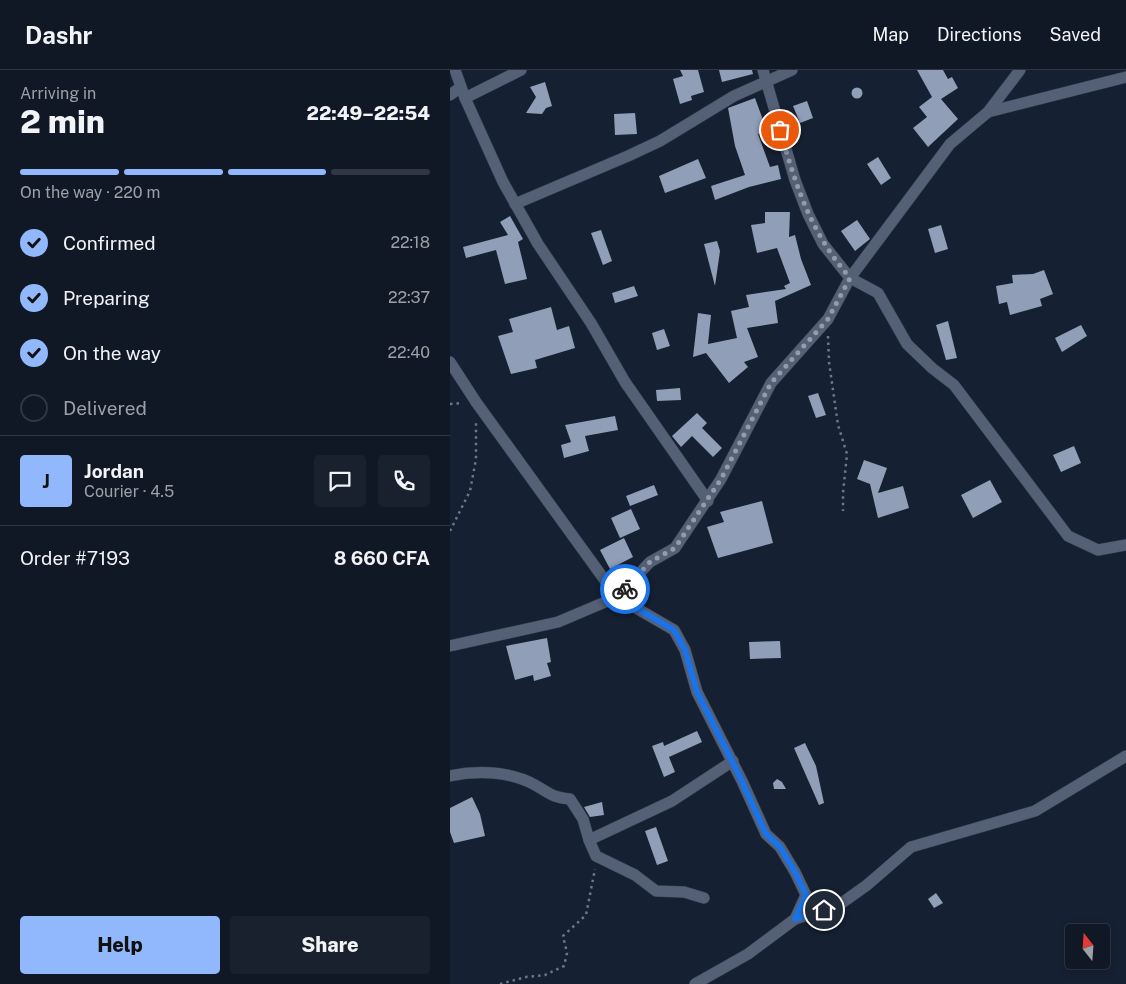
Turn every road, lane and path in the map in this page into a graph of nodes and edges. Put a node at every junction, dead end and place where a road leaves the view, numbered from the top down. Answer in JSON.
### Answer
{"nodes":[{"id":1,"x":455,"y":70,"type":"edge"},
{"id":2,"x":521,"y":70,"type":"edge"},
{"id":3,"x":792,"y":70,"type":"edge"},
{"id":4,"x":1020,"y":70,"type":"edge"},
{"id":5,"x":764,"y":75,"type":"edge"},
{"id":6,"x":1126,"y":77,"type":"edge"},
{"id":7,"x":463,"y":93,"type":"junction"},
{"id":8,"x":450,"y":95,"type":"edge"},
{"id":9,"x":988,"y":112,"type":"junction"},
{"id":10,"x":515,"y":204,"type":"junction"},
{"id":11,"x":850,"y":278,"type":"junction"},
{"id":12,"x":828,"y":319,"type":"junction"},
{"id":13,"x":450,"y":362,"type":"edge"},
{"id":14,"x":476,"y":402,"type":"junction"},
{"id":15,"x":708,"y":501,"type":"junction"},
{"id":16,"x":844,"y":511,"type":"dead end"},
{"id":17,"x":450,"y":530,"type":"edge"},
{"id":18,"x":1126,"y":545,"type":"edge"},
{"id":19,"x":617,"y":597,"type":"junction"},
{"id":20,"x":450,"y":646,"type":"edge"},
{"id":21,"x":1126,"y":756,"type":"edge"},
{"id":22,"x":733,"y":761,"type":"junction"},
{"id":23,"x":450,"y":776,"type":"edge"},
{"id":24,"x":589,"y":840,"type":"junction"},
{"id":25,"x":596,"y":856,"type":"junction"},
{"id":26,"x":704,"y":898,"type":"dead end"},
{"id":27,"x":795,"y":919,"type":"junction"},
{"id":28,"x":500,"y":984,"type":"edge"},
{"id":29,"x":695,"y":984,"type":"edge"}],
"edges":[{"from":1,"to":7,"type":"street"},
{"from":2,"to":7,"type":"street"},
{"from":3,"to":5,"type":"street"},
{"from":4,"to":9,"type":"street"},
{"from":5,"to":10,"type":"street"},
{"from":5,"to":11,"type":"street"},
{"from":6,"to":9,"type":"street"},
{"from":7,"to":8,"type":"street"},
{"from":7,"to":10,"type":"street"},
{"from":9,"to":11,"type":"street"},
{"from":10,"to":15,"type":"street"},
{"from":11,"to":12,"type":"street"},
{"from":11,"to":18,"type":"street"},
{"from":12,"to":15,"type":"street"},
{"from":12,"to":16,"type":"path"},
{"from":13,"to":14,"type":"street"},
{"from":14,"to":17,"type":"path"},
{"from":14,"to":19,"type":"street"},
{"from":15,"to":19,"type":"street"},
{"from":19,"to":20,"type":"street"},
{"from":19,"to":22,"type":"street"},
{"from":21,"to":27,"type":"street"},
{"from":22,"to":24,"type":"street"},
{"from":22,"to":27,"type":"street"},
{"from":23,"to":24,"type":"street"},
{"from":24,"to":25,"type":"street"},
{"from":25,"to":26,"type":"street"},
{"from":25,"to":28,"type":"path"},
{"from":27,"to":29,"type":"street"}]}
